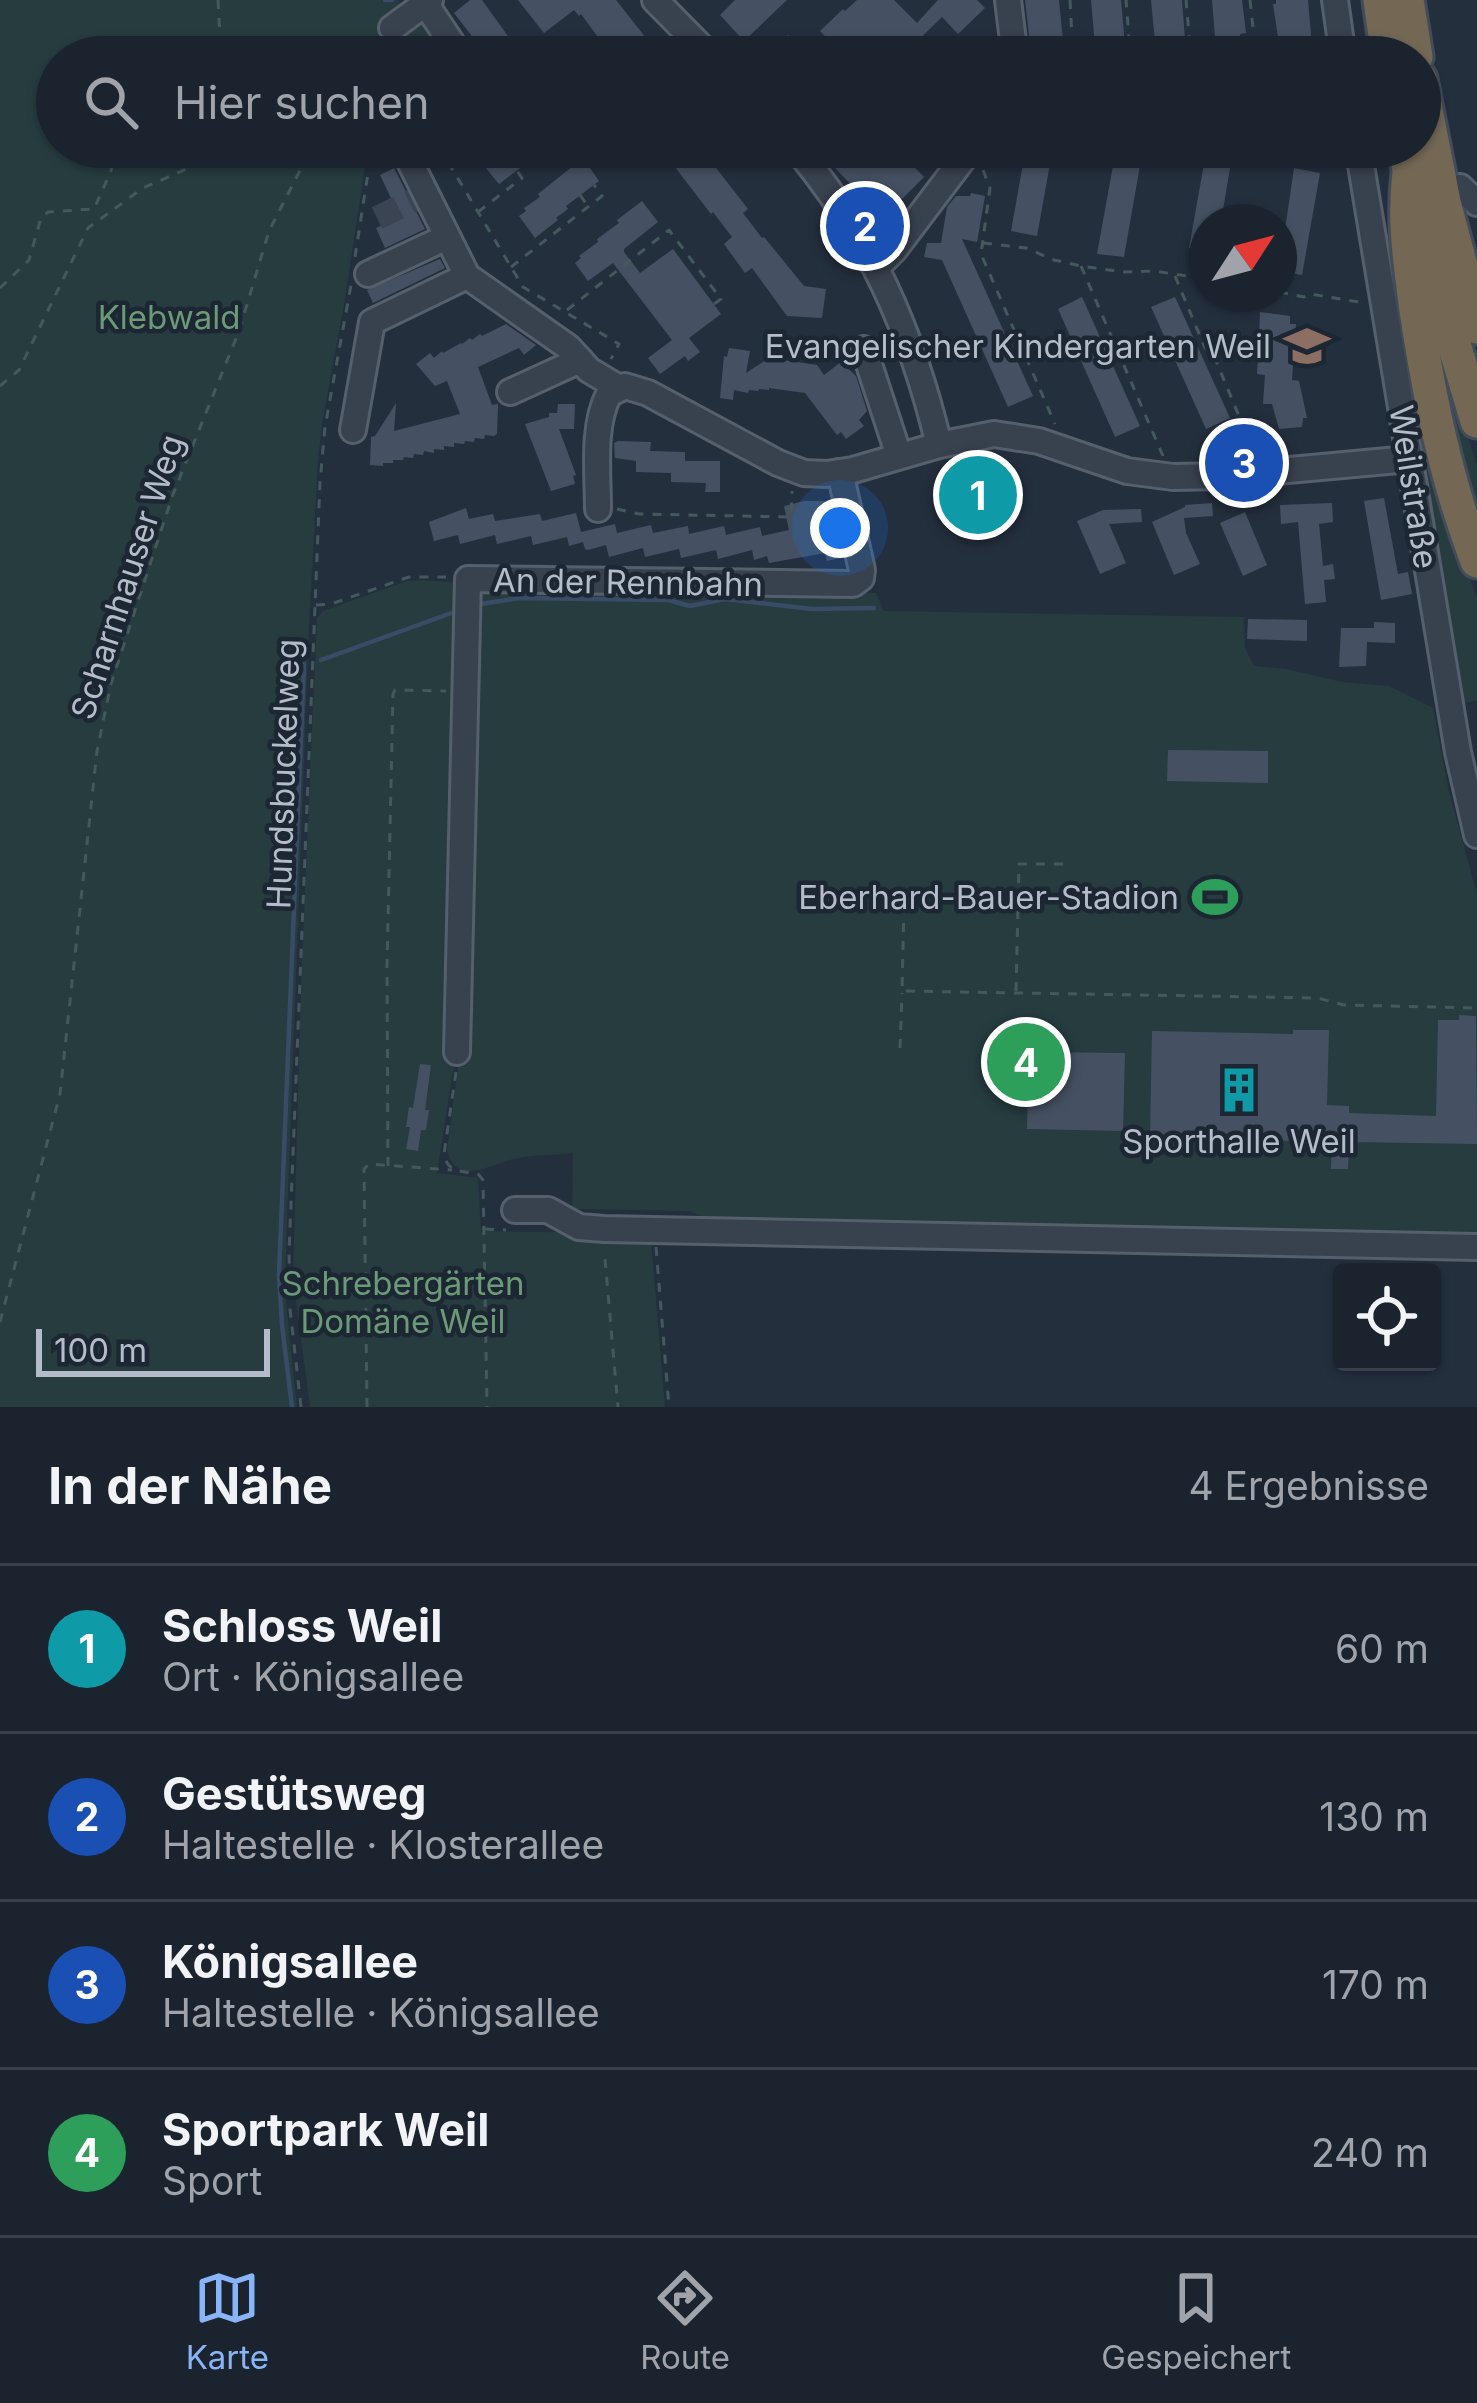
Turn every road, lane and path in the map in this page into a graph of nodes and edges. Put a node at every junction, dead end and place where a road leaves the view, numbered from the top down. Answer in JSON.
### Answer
{"nodes":[{"id":1,"x":218,"y":0,"type":"edge"},
{"id":2,"x":656,"y":0,"type":"edge"},
{"id":3,"x":1008,"y":0,"type":"edge"},
{"id":4,"x":1070,"y":0,"type":"edge"},
{"id":5,"x":1126,"y":0,"type":"edge"},
{"id":6,"x":1186,"y":0,"type":"edge"},
{"id":7,"x":1250,"y":0,"type":"edge"},
{"id":8,"x":1335,"y":0,"type":"edge"},
{"id":9,"x":1380,"y":0,"type":"edge"},
{"id":10,"x":1407,"y":0,"type":"edge"},
{"id":11,"x":428,"y":2,"type":"edge"},
{"id":12,"x":220,"y":36,"type":"edge"},
{"id":13,"x":384,"y":36,"type":"edge"},
{"id":14,"x":448,"y":36,"type":"edge"},
{"id":15,"x":691,"y":36,"type":"edge"},
{"id":16,"x":1012,"y":36,"type":"edge"},
{"id":17,"x":1072,"y":36,"type":"edge"},
{"id":18,"x":1129,"y":36,"type":"edge"},
{"id":19,"x":1189,"y":36,"type":"edge"},
{"id":20,"x":1254,"y":36,"type":"edge"},
{"id":21,"x":1340,"y":36,"type":"edge"},
{"id":22,"x":1385,"y":36,"type":"edge"},
{"id":23,"x":1413,"y":36,"type":"edge"},
{"id":24,"x":1441,"y":130,"type":"edge"},
{"id":25,"x":112,"y":168,"type":"edge"},
{"id":26,"x":189,"y":168,"type":"edge"},
{"id":27,"x":301,"y":168,"type":"edge"},
{"id":28,"x":370,"y":168,"type":"edge"},
{"id":29,"x":414,"y":168,"type":"edge"},
{"id":30,"x":451,"y":168,"type":"edge"},
{"id":31,"x":811,"y":168,"type":"edge"},
{"id":32,"x":956,"y":168,"type":"edge"},
{"id":33,"x":981,"y":168,"type":"edge"},
{"id":34,"x":1361,"y":168,"type":"edge"},
{"id":35,"x":1406,"y":168,"type":"edge"},
{"id":36,"x":1408,"y":168,"type":"edge"},
{"id":37,"x":1437,"y":168,"type":"edge"},
{"id":38,"x":517,"y":171,"type":"dead end"},
{"id":39,"x":505,"y":180,"type":"dead end"},
{"id":40,"x":594,"y":185,"type":"dead end"},
{"id":41,"x":511,"y":187,"type":"junction"},
{"id":42,"x":580,"y":195,"type":"dead end"},
{"id":43,"x":1469,"y":195,"type":"edge"},
{"id":44,"x":588,"y":206,"type":"junction"},
{"id":45,"x":563,"y":212,"type":"dead end"},
{"id":46,"x":477,"y":213,"type":"junction"},
{"id":47,"x":569,"y":221,"type":"junction"},
{"id":48,"x":552,"y":224,"type":"dead end"},
{"id":49,"x":542,"y":232,"type":"dead end"},
{"id":50,"x":557,"y":232,"type":"junction"},
{"id":51,"x":447,"y":237,"type":"junction"},
{"id":52,"x":548,"y":239,"type":"junction"},
{"id":53,"x":1477,"y":239,"type":"edge"},
{"id":54,"x":982,"y":242,"type":"junction"},
{"id":55,"x":684,"y":250,"type":"junction"},
{"id":56,"x":677,"y":255,"type":"dead end"},
{"id":57,"x":693,"y":262,"type":"junction"},
{"id":58,"x":1081,"y":266,"type":"junction"},
{"id":59,"x":877,"y":267,"type":"junction"},
{"id":60,"x":511,"y":268,"type":"junction"},
{"id":61,"x":686,"y":268,"type":"dead end"},
{"id":62,"x":1175,"y":274,"type":"junction"},
{"id":63,"x":358,"y":275,"type":"junction"},
{"id":64,"x":467,"y":276,"type":"junction"},
{"id":65,"x":1189,"y":276,"type":"edge"},
{"id":66,"x":0,"y":288,"type":"edge"},
{"id":67,"x":713,"y":290,"type":"junction"},
{"id":68,"x":707,"y":295,"type":"dead end"},
{"id":69,"x":1297,"y":296,"type":"edge"},
{"id":70,"x":714,"y":304,"type":"dead end"},
{"id":71,"x":1384,"y":305,"type":"junction"},
{"id":72,"x":565,"y":311,"type":"junction"},
{"id":73,"x":1477,"y":327,"type":"edge"},
{"id":74,"x":864,"y":349,"type":"dead end"},
{"id":75,"x":580,"y":361,"type":"junction"},
{"id":76,"x":611,"y":383,"type":"junction"},
{"id":77,"x":0,"y":386,"type":"edge"},
{"id":78,"x":510,"y":392,"type":"dead end"},
{"id":79,"x":1477,"y":421,"type":"edge"},
{"id":80,"x":1039,"y":425,"type":"dead end"},
{"id":81,"x":353,"y":430,"type":"dead end"},
{"id":82,"x":939,"y":445,"type":"junction"},
{"id":83,"x":898,"y":457,"type":"junction"},
{"id":84,"x":1409,"y":459,"type":"junction"},
{"id":85,"x":1156,"y":460,"type":"dead end"},
{"id":86,"x":794,"y":470,"type":"junction"},
{"id":87,"x":840,"y":472,"type":"junction"},
{"id":88,"x":1257,"y":472,"type":"junction"},
{"id":89,"x":598,"y":509,"type":"joint"},
{"id":90,"x":1477,"y":561,"type":"edge"},
{"id":91,"x":468,"y":579,"type":"junction"},
{"id":92,"x":314,"y":605,"type":"junction"},
{"id":93,"x":466,"y":692,"type":"junction"},
{"id":94,"x":1476,"y":829,"type":"edge"},
{"id":95,"x":1064,"y":864,"type":"dead end"},
{"id":96,"x":904,"y":905,"type":"dead end"},
{"id":97,"x":902,"y":991,"type":"junction"},
{"id":98,"x":1016,"y":993,"type":"junction"},
{"id":99,"x":1477,"y":1008,"type":"edge"},
{"id":100,"x":900,"y":1048,"type":"dead end"},
{"id":101,"x":457,"y":1052,"type":"joint"},
{"id":102,"x":388,"y":1166,"type":"junction"},
{"id":103,"x":452,"y":1170,"type":"junction"},
{"id":104,"x":515,"y":1210,"type":"dead end"},
{"id":105,"x":655,"y":1230,"type":"junction"},
{"id":106,"x":1477,"y":1247,"type":"edge"},
{"id":107,"x":605,"y":1259,"type":"dead end"},
{"id":108,"x":0,"y":1322,"type":"edge"},
{"id":109,"x":301,"y":1407,"type":"edge"},
{"id":110,"x":367,"y":1407,"type":"edge"},
{"id":111,"x":487,"y":1407,"type":"edge"},
{"id":112,"x":618,"y":1407,"type":"edge"},
{"id":113,"x":669,"y":1407,"type":"edge"}],
"edges":[{"from":1,"to":12,"type":"path"},
{"from":2,"to":15,"type":"street"},
{"from":3,"to":16,"type":"street"},
{"from":4,"to":17,"type":"path"},
{"from":5,"to":18,"type":"path"},
{"from":6,"to":19,"type":"path"},
{"from":7,"to":20,"type":"path"},
{"from":8,"to":21,"type":"street"},
{"from":9,"to":22,"type":"highway"},
{"from":10,"to":23,"type":"highway"},
{"from":11,"to":13,"type":"street"},
{"from":11,"to":14,"type":"street"},
{"from":24,"to":43,"type":"highway"},
{"from":25,"to":66,"type":"path"},
{"from":26,"to":77,"type":"path"},
{"from":27,"to":108,"type":"path","name":"Scharnhauser Weg"},
{"from":28,"to":63,"type":"path","name":"Hundsbuckelweg"},
{"from":29,"to":51,"type":"street"},
{"from":30,"to":46,"type":"path"},
{"from":31,"to":59,"type":"street"},
{"from":32,"to":59,"type":"street"},
{"from":33,"to":54,"type":"path"},
{"from":34,"to":71,"type":"street","name":"Weilstraße"},
{"from":35,"to":90,"type":"highway"},
{"from":36,"to":79,"type":"highway"},
{"from":37,"to":73,"type":"highway"},
{"from":38,"to":41,"type":"path"},
{"from":39,"to":41,"type":"path"},
{"from":40,"to":44,"type":"path"},
{"from":41,"to":46,"type":"path"},
{"from":42,"to":44,"type":"path"},
{"from":43,"to":53,"type":"highway"},
{"from":44,"to":47,"type":"path"},
{"from":45,"to":47,"type":"path"},
{"from":46,"to":60,"type":"path"},
{"from":47,"to":50,"type":"path"},
{"from":48,"to":50,"type":"path"},
{"from":49,"to":52,"type":"path"},
{"from":50,"to":52,"type":"path"},
{"from":51,"to":63,"type":"street"},
{"from":51,"to":64,"type":"street"},
{"from":52,"to":60,"type":"path"},
{"from":54,"to":58,"type":"path"},
{"from":54,"to":80,"type":"path"},
{"from":55,"to":56,"type":"path"},
{"from":55,"to":57,"type":"path"},
{"from":55,"to":72,"type":"path"},
{"from":57,"to":61,"type":"path"},
{"from":57,"to":67,"type":"path"},
{"from":58,"to":62,"type":"path"},
{"from":58,"to":85,"type":"path"},
{"from":59,"to":82,"type":"street"},
{"from":60,"to":72,"type":"path"},
{"from":62,"to":65,"type":"path"},
{"from":62,"to":88,"type":"path"},
{"from":63,"to":92,"type":"path","name":"Hundsbuckelweg"},
{"from":64,"to":75,"type":"street"},
{"from":64,"to":81,"type":"street"},
{"from":67,"to":68,"type":"path"},
{"from":67,"to":70,"type":"path"},
{"from":69,"to":71,"type":"path"},
{"from":71,"to":84,"type":"street","name":"Weilstraße"},
{"from":72,"to":76,"type":"path"},
{"from":74,"to":83,"type":"street"},
{"from":75,"to":76,"type":"street"},
{"from":75,"to":78,"type":"street"},
{"from":76,"to":86,"type":"street"},
{"from":76,"to":89,"type":"street"},
{"from":82,"to":83,"type":"street"},
{"from":82,"to":88,"type":"street"},
{"from":83,"to":87,"type":"street"},
{"from":84,"to":88,"type":"street"},
{"from":84,"to":94,"type":"street","name":"Weilstraße"},
{"from":86,"to":87,"type":"street"},
{"from":86,"to":89,"type":"path"},
{"from":87,"to":91,"type":"street","name":"An der Rennbahn"},
{"from":91,"to":92,"type":"path"},
{"from":91,"to":93,"type":"street","name":"An der Rennbahn"},
{"from":92,"to":109,"type":"path","name":"Hundsbuckelweg"},
{"from":93,"to":101,"type":"street","name":"An der Rennbahn"},
{"from":93,"to":102,"type":"path"},
{"from":95,"to":98,"type":"path"},
{"from":96,"to":97,"type":"path"},
{"from":97,"to":98,"type":"path"},
{"from":97,"to":100,"type":"path"},
{"from":98,"to":99,"type":"path"},
{"from":101,"to":103,"type":"path"},
{"from":102,"to":103,"type":"path"},
{"from":102,"to":110,"type":"path"},
{"from":103,"to":111,"type":"path"},
{"from":104,"to":105,"type":"street"},
{"from":105,"to":106,"type":"street"},
{"from":105,"to":113,"type":"path"},
{"from":107,"to":112,"type":"path"}]}
